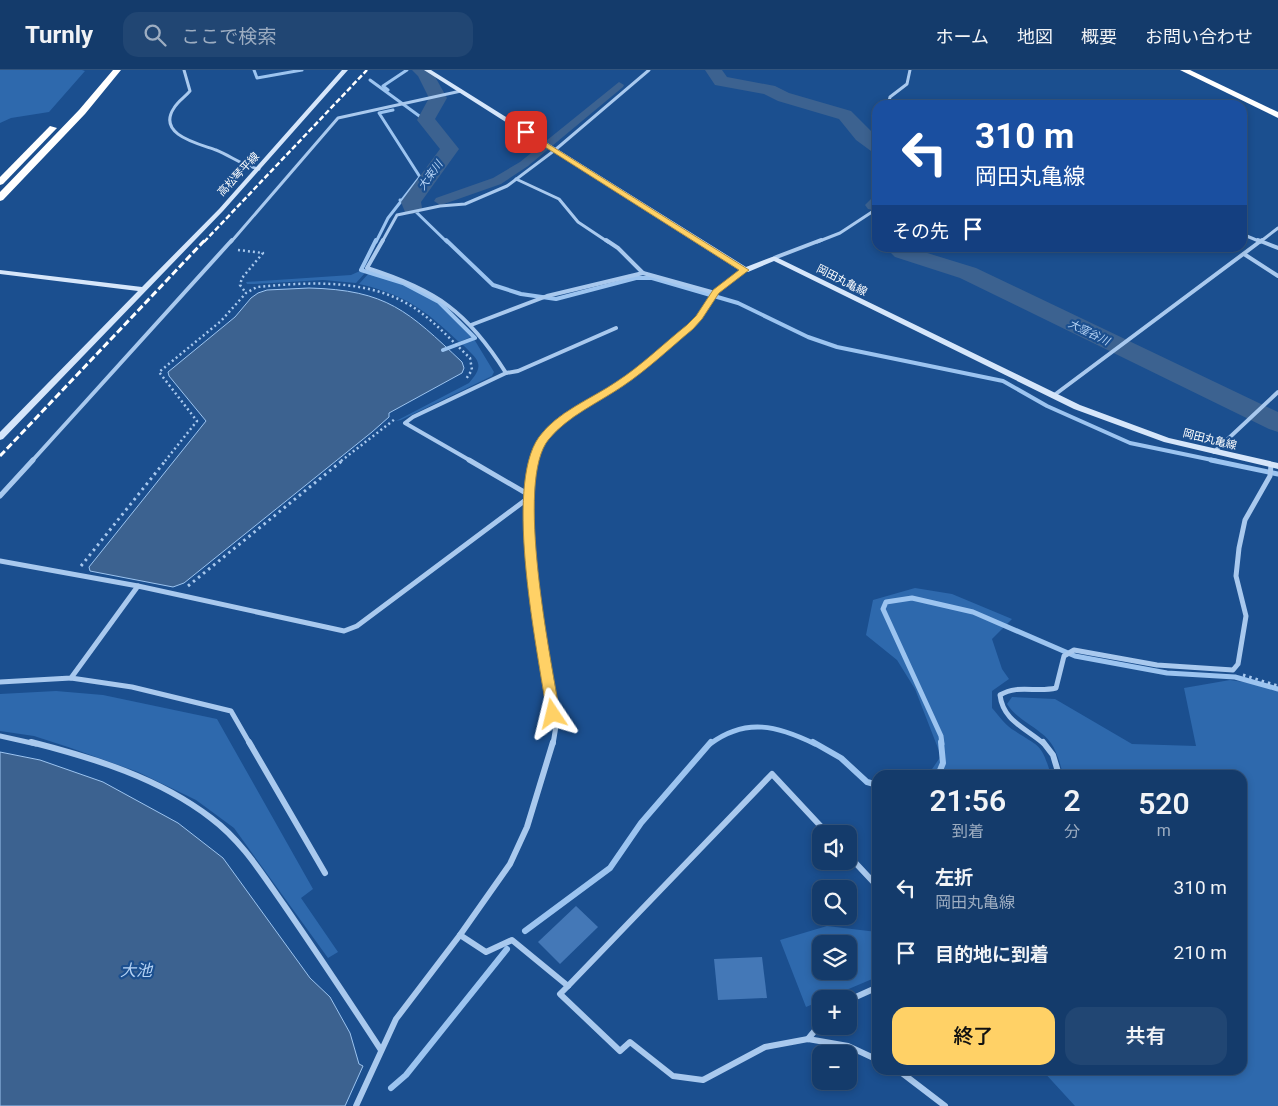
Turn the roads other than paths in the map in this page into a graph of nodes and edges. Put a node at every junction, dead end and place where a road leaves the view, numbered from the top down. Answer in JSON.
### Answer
{"nodes":[{"id":1,"x":117,"y":70,"type":"edge"},
{"id":2,"x":184,"y":70,"type":"edge"},
{"id":3,"x":345,"y":70,"type":"edge"},
{"id":4,"x":427,"y":70,"type":"edge"},
{"id":5,"x":649,"y":70,"type":"edge"},
{"id":6,"x":910,"y":70,"type":"edge"},
{"id":7,"x":1184,"y":70,"type":"edge"},
{"id":8,"x":461,"y":91,"type":"junction"},
{"id":9,"x":889,"y":100,"type":"edge"},
{"id":10,"x":1247,"y":100,"type":"edge"},
{"id":11,"x":1247,"y":100,"type":"edge"},
{"id":12,"x":74,"y":105,"type":"dead end"},
{"id":13,"x":1278,"y":115,"type":"edge"},
{"id":14,"x":553,"y":149,"type":"junction"},
{"id":15,"x":259,"y":169,"type":"junction"},
{"id":16,"x":516,"y":179,"type":"junction"},
{"id":17,"x":0,"y":182,"type":"edge"},
{"id":18,"x":0,"y":198,"type":"edge"},
{"id":19,"x":872,"y":212,"type":"edge"},
{"id":20,"x":1278,"y":228,"type":"edge"},
{"id":21,"x":1247,"y":236,"type":"edge"},
{"id":22,"x":1260,"y":241,"type":"junction"},
{"id":23,"x":1278,"y":248,"type":"edge"},
{"id":24,"x":1246,"y":252,"type":"edge"},
{"id":25,"x":1247,"y":252,"type":"edge"},
{"id":26,"x":1244,"y":254,"type":"junction"},
{"id":27,"x":774,"y":258,"type":"junction"},
{"id":28,"x":745,"y":270,"type":"junction"},
{"id":29,"x":0,"y":272,"type":"edge"},
{"id":30,"x":643,"y":273,"type":"junction"},
{"id":31,"x":1278,"y":276,"type":"edge"},
{"id":32,"x":143,"y":289,"type":"junction"},
{"id":33,"x":714,"y":296,"type":"junction"},
{"id":34,"x":471,"y":325,"type":"junction"},
{"id":35,"x":616,"y":328,"type":"dead end"},
{"id":36,"x":506,"y":373,"type":"junction"},
{"id":37,"x":1278,"y":392,"type":"edge"},
{"id":38,"x":1052,"y":396,"type":"junction"},
{"id":39,"x":0,"y":437,"type":"edge"},
{"id":40,"x":1214,"y":452,"type":"junction"},
{"id":41,"x":1272,"y":469,"type":"edge"},
{"id":42,"x":0,"y":496,"type":"edge"},
{"id":43,"x":531,"y":496,"type":"junction"},
{"id":44,"x":0,"y":561,"type":"edge"},
{"id":45,"x":138,"y":586,"type":"junction"},
{"id":46,"x":71,"y":678,"type":"junction"},
{"id":47,"x":0,"y":682,"type":"edge"},
{"id":48,"x":0,"y":736,"type":"edge"},
{"id":49,"x":1058,"y":770,"type":"edge"},
{"id":50,"x":820,"y":825,"type":"edge"},
{"id":51,"x":857,"y":865,"type":"edge"},
{"id":52,"x":325,"y":874,"type":"dead end"},
{"id":53,"x":872,"y":881,"type":"edge"},
{"id":54,"x":460,"y":935,"type":"junction"},
{"id":55,"x":568,"y":986,"type":"junction"},
{"id":56,"x":872,"y":990,"type":"edge"},
{"id":57,"x":857,"y":996,"type":"edge"},
{"id":58,"x":812,"y":1034,"type":"edge"},
{"id":59,"x":808,"y":1039,"type":"junction"},
{"id":60,"x":381,"y":1050,"type":"junction"},
{"id":61,"x":872,"y":1057,"type":"edge"},
{"id":62,"x":905,"y":1075,"type":"edge"},
{"id":63,"x":356,"y":1106,"type":"edge"},
{"id":64,"x":945,"y":1106,"type":"edge"}],
"edges":[{"from":1,"to":18,"type":"highway"},
{"from":2,"to":15,"type":"street"},
{"from":3,"to":15,"type":"main road","name":"高松琴平線"},
{"from":4,"to":8,"type":"main road"},
{"from":5,"to":14,"type":"street"},
{"from":6,"to":9,"type":"street"},
{"from":7,"to":11,"type":"highway"},
{"from":8,"to":14,"type":"main road"},
{"from":8,"to":42,"type":"street"},
{"from":10,"to":13,"type":"highway"},
{"from":12,"to":17,"type":"highway"},
{"from":14,"to":16,"type":"street"},
{"from":14,"to":28,"type":"main road"},
{"from":15,"to":32,"type":"main road","name":"高松琴平線"},
{"from":16,"to":30,"type":"street"},
{"from":16,"to":34,"type":"street"},
{"from":19,"to":27,"type":"street"},
{"from":20,"to":22,"type":"street"},
{"from":21,"to":22,"type":"street"},
{"from":22,"to":23,"type":"street"},
{"from":22,"to":25,"type":"street"},
{"from":24,"to":26,"type":"street"},
{"from":26,"to":31,"type":"street"},
{"from":26,"to":38,"type":"street"},
{"from":27,"to":28,"type":"main road"},
{"from":27,"to":38,"type":"main road","name":"岡田丸亀線"},
{"from":28,"to":33,"type":"street"},
{"from":29,"to":32,"type":"main road"},
{"from":30,"to":33,"type":"street"},
{"from":30,"to":34,"type":"street"},
{"from":32,"to":39,"type":"main road","name":"高松琴平線"},
{"from":33,"to":43,"type":"street"},
{"from":34,"to":36,"type":"street"},
{"from":35,"to":36,"type":"street"},
{"from":36,"to":43,"type":"street"},
{"from":37,"to":40,"type":"street"},
{"from":38,"to":40,"type":"main road","name":"岡田丸亀線"},
{"from":40,"to":41,"type":"main road","name":"岡田丸亀線"},
{"from":41,"to":49,"type":"street"},
{"from":43,"to":45,"type":"street"},
{"from":43,"to":54,"type":"street"},
{"from":44,"to":45,"type":"street"},
{"from":45,"to":46,"type":"street"},
{"from":46,"to":47,"type":"street"},
{"from":46,"to":52,"type":"street"},
{"from":48,"to":60,"type":"street"},
{"from":50,"to":55,"type":"street"},
{"from":51,"to":53,"type":"street"},
{"from":54,"to":55,"type":"street"},
{"from":54,"to":60,"type":"street"},
{"from":55,"to":59,"type":"street"},
{"from":56,"to":57,"type":"street"},
{"from":58,"to":59,"type":"street"},
{"from":59,"to":61,"type":"street"},
{"from":60,"to":63,"type":"street"},
{"from":62,"to":64,"type":"street"}]}
